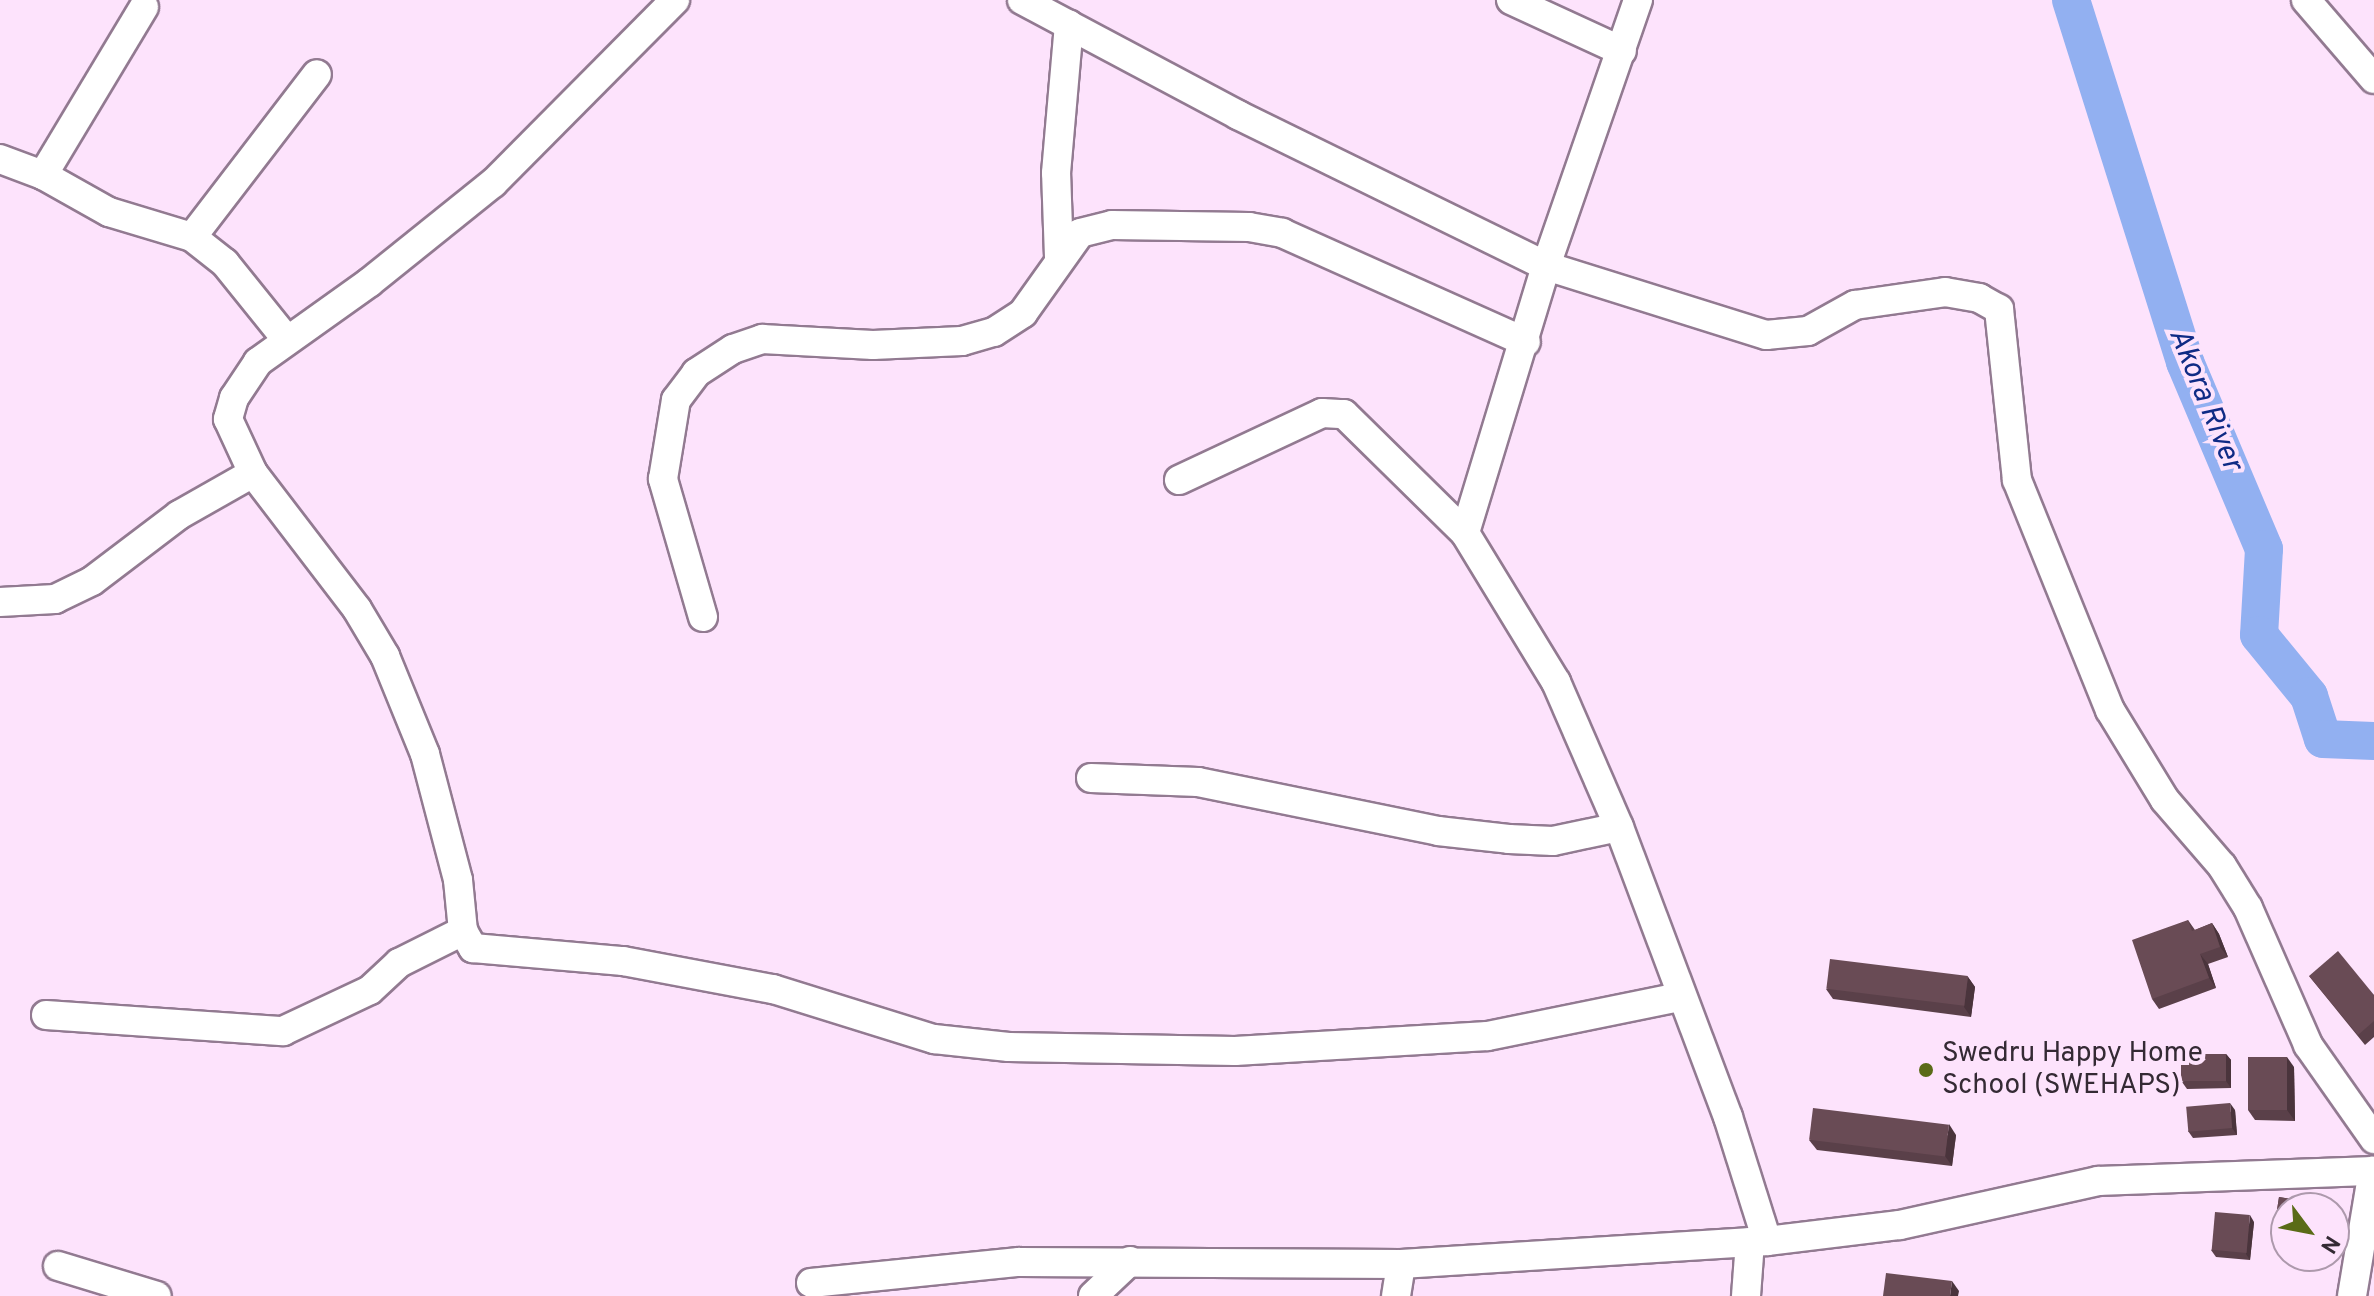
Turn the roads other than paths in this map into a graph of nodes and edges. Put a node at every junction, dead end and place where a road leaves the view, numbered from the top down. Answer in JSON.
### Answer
{"nodes":[{"id":1,"x":675,"y":0,"type":"edge"},
{"id":2,"x":1022,"y":0,"type":"edge"},
{"id":3,"x":1511,"y":0,"type":"edge"},
{"id":4,"x":1638,"y":0,"type":"edge"},
{"id":5,"x":2306,"y":0,"type":"edge"},
{"id":6,"x":144,"y":7,"type":"dead end"},
{"id":7,"x":1069,"y":25,"type":"junction"},
{"id":8,"x":1622,"y":51,"type":"junction"},
{"id":9,"x":317,"y":74,"type":"dead end"},
{"id":10,"x":2374,"y":79,"type":"edge"},
{"id":11,"x":0,"y":159,"type":"edge"},
{"id":12,"x":43,"y":175,"type":"junction"},
{"id":13,"x":192,"y":237,"type":"junction"},
{"id":14,"x":1059,"y":257,"type":"junction"},
{"id":15,"x":1546,"y":266,"type":"junction"},
{"id":16,"x":286,"y":339,"type":"junction"},
{"id":17,"x":1526,"y":342,"type":"junction"},
{"id":18,"x":253,"y":473,"type":"junction"},
{"id":19,"x":1179,"y":480,"type":"dead end"},
{"id":20,"x":1465,"y":533,"type":"junction"},
{"id":21,"x":0,"y":602,"type":"edge"},
{"id":22,"x":703,"y":617,"type":"dead end"},
{"id":23,"x":1091,"y":778,"type":"dead end"},
{"id":24,"x":1619,"y":827,"type":"junction"},
{"id":25,"x":463,"y":931,"type":"junction"},
{"id":26,"x":1679,"y":997,"type":"junction"},
{"id":27,"x":46,"y":1015,"type":"dead end"},
{"id":28,"x":2374,"y":1139,"type":"edge"},
{"id":29,"x":2374,"y":1171,"type":"edge"},
{"id":30,"x":1758,"y":1241,"type":"junction"},
{"id":31,"x":1130,"y":1261,"type":"junction"},
{"id":32,"x":1401,"y":1264,"type":"junction"},
{"id":33,"x":58,"y":1266,"type":"dead end"},
{"id":34,"x":811,"y":1283,"type":"dead end"},
{"id":35,"x":157,"y":1296,"type":"edge"},
{"id":36,"x":1093,"y":1296,"type":"edge"},
{"id":37,"x":1396,"y":1296,"type":"edge"},
{"id":38,"x":1746,"y":1296,"type":"edge"},
{"id":39,"x":2352,"y":1296,"type":"edge"}],
"edges":[{"from":1,"to":16,"type":"street"},
{"from":2,"to":7,"type":"street"},
{"from":3,"to":8,"type":"street"},
{"from":4,"to":8,"type":"street"},
{"from":5,"to":10,"type":"street"},
{"from":6,"to":12,"type":"street"},
{"from":7,"to":14,"type":"street"},
{"from":7,"to":15,"type":"street"},
{"from":8,"to":15,"type":"street"},
{"from":9,"to":13,"type":"street"},
{"from":11,"to":12,"type":"street"},
{"from":12,"to":13,"type":"street"},
{"from":13,"to":16,"type":"street"},
{"from":14,"to":17,"type":"street"},
{"from":14,"to":22,"type":"street"},
{"from":15,"to":17,"type":"street"},
{"from":15,"to":28,"type":"street"},
{"from":16,"to":18,"type":"street"},
{"from":17,"to":20,"type":"street"},
{"from":18,"to":21,"type":"street"},
{"from":18,"to":25,"type":"street"},
{"from":19,"to":20,"type":"street"},
{"from":20,"to":24,"type":"street"},
{"from":23,"to":24,"type":"street"},
{"from":24,"to":26,"type":"street"},
{"from":25,"to":26,"type":"street"},
{"from":25,"to":27,"type":"street"},
{"from":26,"to":30,"type":"street"},
{"from":29,"to":30,"type":"street"},
{"from":29,"to":39,"type":"street"},
{"from":30,"to":32,"type":"street"},
{"from":30,"to":38,"type":"street"},
{"from":31,"to":32,"type":"street"},
{"from":31,"to":34,"type":"street"},
{"from":31,"to":36,"type":"street"},
{"from":32,"to":37,"type":"street"},
{"from":33,"to":35,"type":"street"}]}
